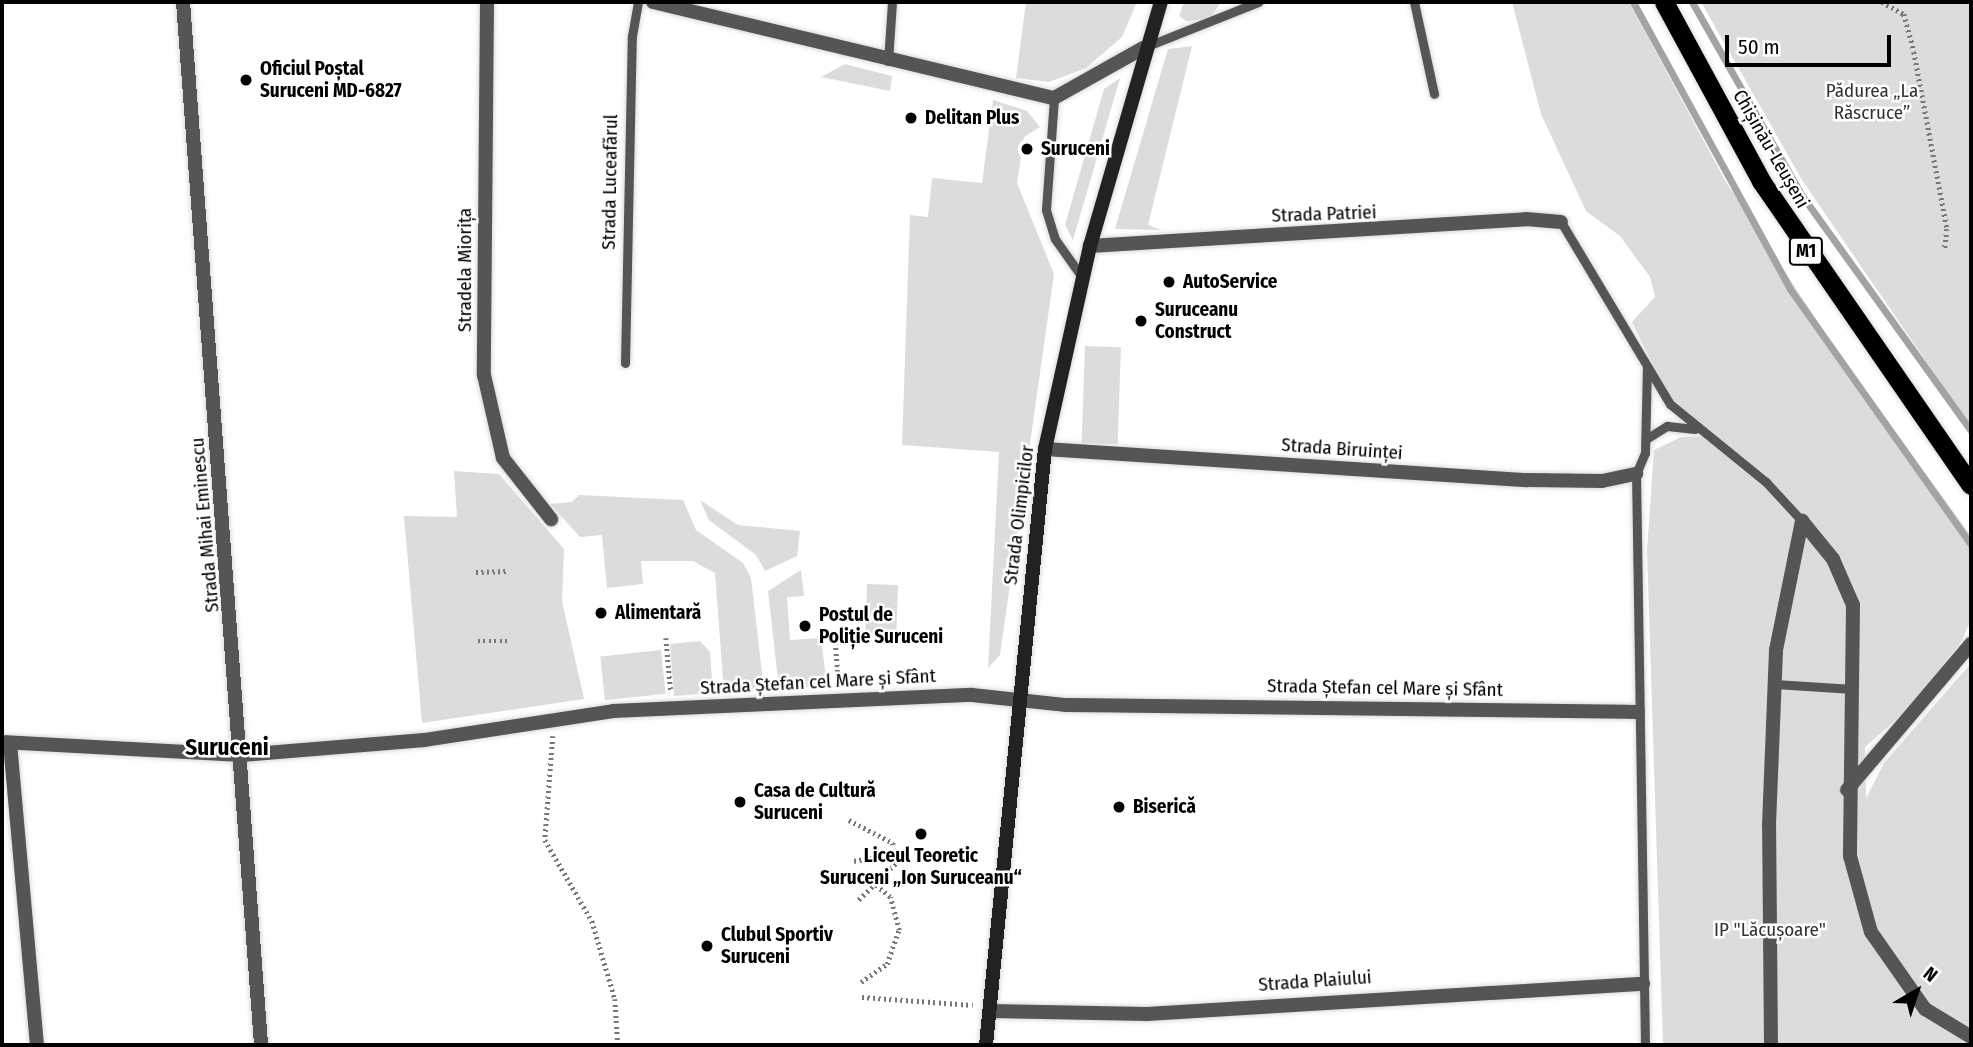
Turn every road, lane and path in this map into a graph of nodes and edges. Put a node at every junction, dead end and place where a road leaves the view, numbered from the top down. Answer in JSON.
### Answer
{"nodes":[{"id":1,"x":183,"y":2,"type":"edge"},
{"id":2,"x":488,"y":2,"type":"edge"},
{"id":3,"x":638,"y":2,"type":"edge"},
{"id":4,"x":653,"y":2,"type":"edge"},
{"id":5,"x":892,"y":2,"type":"edge"},
{"id":6,"x":1161,"y":2,"type":"edge"},
{"id":7,"x":1258,"y":2,"type":"edge"},
{"id":8,"x":1414,"y":2,"type":"edge"},
{"id":9,"x":1664,"y":2,"type":"edge"},
{"id":10,"x":1882,"y":2,"type":"edge"},
{"id":11,"x":703,"y":8,"type":"edge"},
{"id":12,"x":1143,"y":48,"type":"junction"},
{"id":13,"x":888,"y":61,"type":"junction"},
{"id":14,"x":1434,"y":94,"type":"dead end"},
{"id":15,"x":1054,"y":98,"type":"junction"},
{"id":16,"x":1561,"y":222,"type":"joint"},
{"id":17,"x":1090,"y":246,"type":"junction"},
{"id":18,"x":1945,"y":249,"type":"dead end"},
{"id":19,"x":1082,"y":277,"type":"junction"},
{"id":20,"x":625,"y":363,"type":"dead end"},
{"id":21,"x":1647,"y":366,"type":"junction"},
{"id":22,"x":1695,"y":429,"type":"junction"},
{"id":23,"x":1646,"y":439,"type":"junction"},
{"id":24,"x":1045,"y":449,"type":"junction"},
{"id":25,"x":1636,"y":474,"type":"junction"},
{"id":26,"x":1971,"y":485,"type":"edge"},
{"id":27,"x":551,"y":519,"type":"dead end"},
{"id":28,"x":1802,"y":522,"type":"junction"},
{"id":29,"x":508,"y":571,"type":"dead end"},
{"id":30,"x":476,"y":572,"type":"dead end"},
{"id":31,"x":835,"y":637,"type":"dead end"},
{"id":32,"x":666,"y":638,"type":"dead end"},
{"id":33,"x":510,"y":641,"type":"dead end"},
{"id":34,"x":478,"y":642,"type":"dead end"},
{"id":35,"x":1971,"y":644,"type":"edge"},
{"id":36,"x":1775,"y":684,"type":"junction"},
{"id":37,"x":1853,"y":689,"type":"junction"},
{"id":38,"x":839,"y":697,"type":"junction"},
{"id":39,"x":1018,"y":698,"type":"junction"},
{"id":40,"x":672,"y":708,"type":"junction"},
{"id":41,"x":1639,"y":712,"type":"junction"},
{"id":42,"x":554,"y":721,"type":"junction"},
{"id":43,"x":6,"y":743,"type":"edge"},
{"id":44,"x":242,"y":755,"type":"junction"},
{"id":45,"x":1847,"y":790,"type":"junction"},
{"id":46,"x":849,"y":820,"type":"dead end"},
{"id":47,"x":922,"y":849,"type":"dead end"},
{"id":48,"x":895,"y":854,"type":"junction"},
{"id":49,"x":854,"y":861,"type":"dead end"},
{"id":50,"x":875,"y":885,"type":"junction"},
{"id":51,"x":856,"y":902,"type":"dead end"},
{"id":52,"x":861,"y":982,"type":"dead end"},
{"id":53,"x":1643,"y":984,"type":"junction"},
{"id":54,"x":862,"y":997,"type":"dead end"},
{"id":55,"x":990,"y":1011,"type":"junction"},
{"id":56,"x":1971,"y":1037,"type":"edge"},
{"id":57,"x":37,"y":1045,"type":"edge"},
{"id":58,"x":261,"y":1045,"type":"edge"},
{"id":59,"x":618,"y":1045,"type":"edge"},
{"id":60,"x":986,"y":1045,"type":"edge"},
{"id":61,"x":1645,"y":1045,"type":"edge"},
{"id":62,"x":1772,"y":1045,"type":"edge"}],
"edges":[{"from":1,"to":44,"type":"street","name":"Strada Mihai Eminescu"},
{"from":2,"to":27,"type":"street","name":"Stradela Miorița"},
{"from":3,"to":20,"type":"lane","name":"Strada Luceafărul"},
{"from":4,"to":11,"type":"street"},
{"from":5,"to":13,"type":"lane"},
{"from":6,"to":12,"type":"main road","name":"Strada Olimpicilor"},
{"from":7,"to":12,"type":"lane"},
{"from":8,"to":14,"type":"lane"},
{"from":9,"to":26,"type":"highway","name":"Chișinău-Leușeni","number":"M1"},
{"from":10,"to":18,"type":"path"},
{"from":11,"to":13,"type":"street"},
{"from":12,"to":15,"type":"street"},
{"from":12,"to":17,"type":"main road","name":"Strada Olimpicilor"},
{"from":13,"to":15,"type":"street"},
{"from":15,"to":19,"type":"lane"},
{"from":16,"to":17,"type":"street","name":"Strada Patriei"},
{"from":16,"to":21,"type":"lane"},
{"from":17,"to":19,"type":"main road","name":"Strada Olimpicilor"},
{"from":19,"to":24,"type":"main road","name":"Strada Olimpicilor"},
{"from":21,"to":22,"type":"lane"},
{"from":21,"to":23,"type":"lane"},
{"from":22,"to":23,"type":"lane"},
{"from":22,"to":28,"type":"lane"},
{"from":23,"to":25,"type":"lane"},
{"from":24,"to":25,"type":"street","name":"Strada Biruinței"},
{"from":24,"to":39,"type":"main road","name":"Strada Olimpicilor"},
{"from":25,"to":41,"type":"lane"},
{"from":28,"to":36,"type":"street"},
{"from":28,"to":37,"type":"street"},
{"from":29,"to":30,"type":"path"},
{"from":31,"to":38,"type":"path"},
{"from":32,"to":40,"type":"path"},
{"from":33,"to":34,"type":"path"},
{"from":35,"to":45,"type":"street"},
{"from":36,"to":37,"type":"lane"},
{"from":36,"to":62,"type":"street"},
{"from":37,"to":45,"type":"street"},
{"from":38,"to":39,"type":"street","name":"Strada Ștefan cel Mare și Sfânt"},
{"from":38,"to":40,"type":"street","name":"Strada Ștefan cel Mare și Sfânt"},
{"from":39,"to":41,"type":"street","name":"Strada Ștefan cel Mare și Sfânt"},
{"from":39,"to":55,"type":"main road","name":"Strada Olimpicilor"},
{"from":40,"to":42,"type":"street","name":"Strada Ștefan cel Mare și Sfânt"},
{"from":41,"to":53,"type":"lane"},
{"from":42,"to":44,"type":"street","name":"Strada Ștefan cel Mare și Sfânt"},
{"from":42,"to":59,"type":"path"},
{"from":43,"to":44,"type":"street","name":"Strada Ștefan cel Mare și Sfânt"},
{"from":43,"to":57,"type":"street"},
{"from":44,"to":58,"type":"street","name":"Strada Mihai Eminescu"},
{"from":45,"to":56,"type":"street"},
{"from":46,"to":48,"type":"path"},
{"from":47,"to":48,"type":"path"},
{"from":48,"to":49,"type":"path"},
{"from":48,"to":50,"type":"path"},
{"from":50,"to":51,"type":"path"},
{"from":50,"to":52,"type":"path"},
{"from":53,"to":55,"type":"street","name":"Strada Plaiului"},
{"from":53,"to":61,"type":"lane"},
{"from":54,"to":55,"type":"path"},
{"from":55,"to":60,"type":"main road","name":"Strada Olimpicilor"}]}
